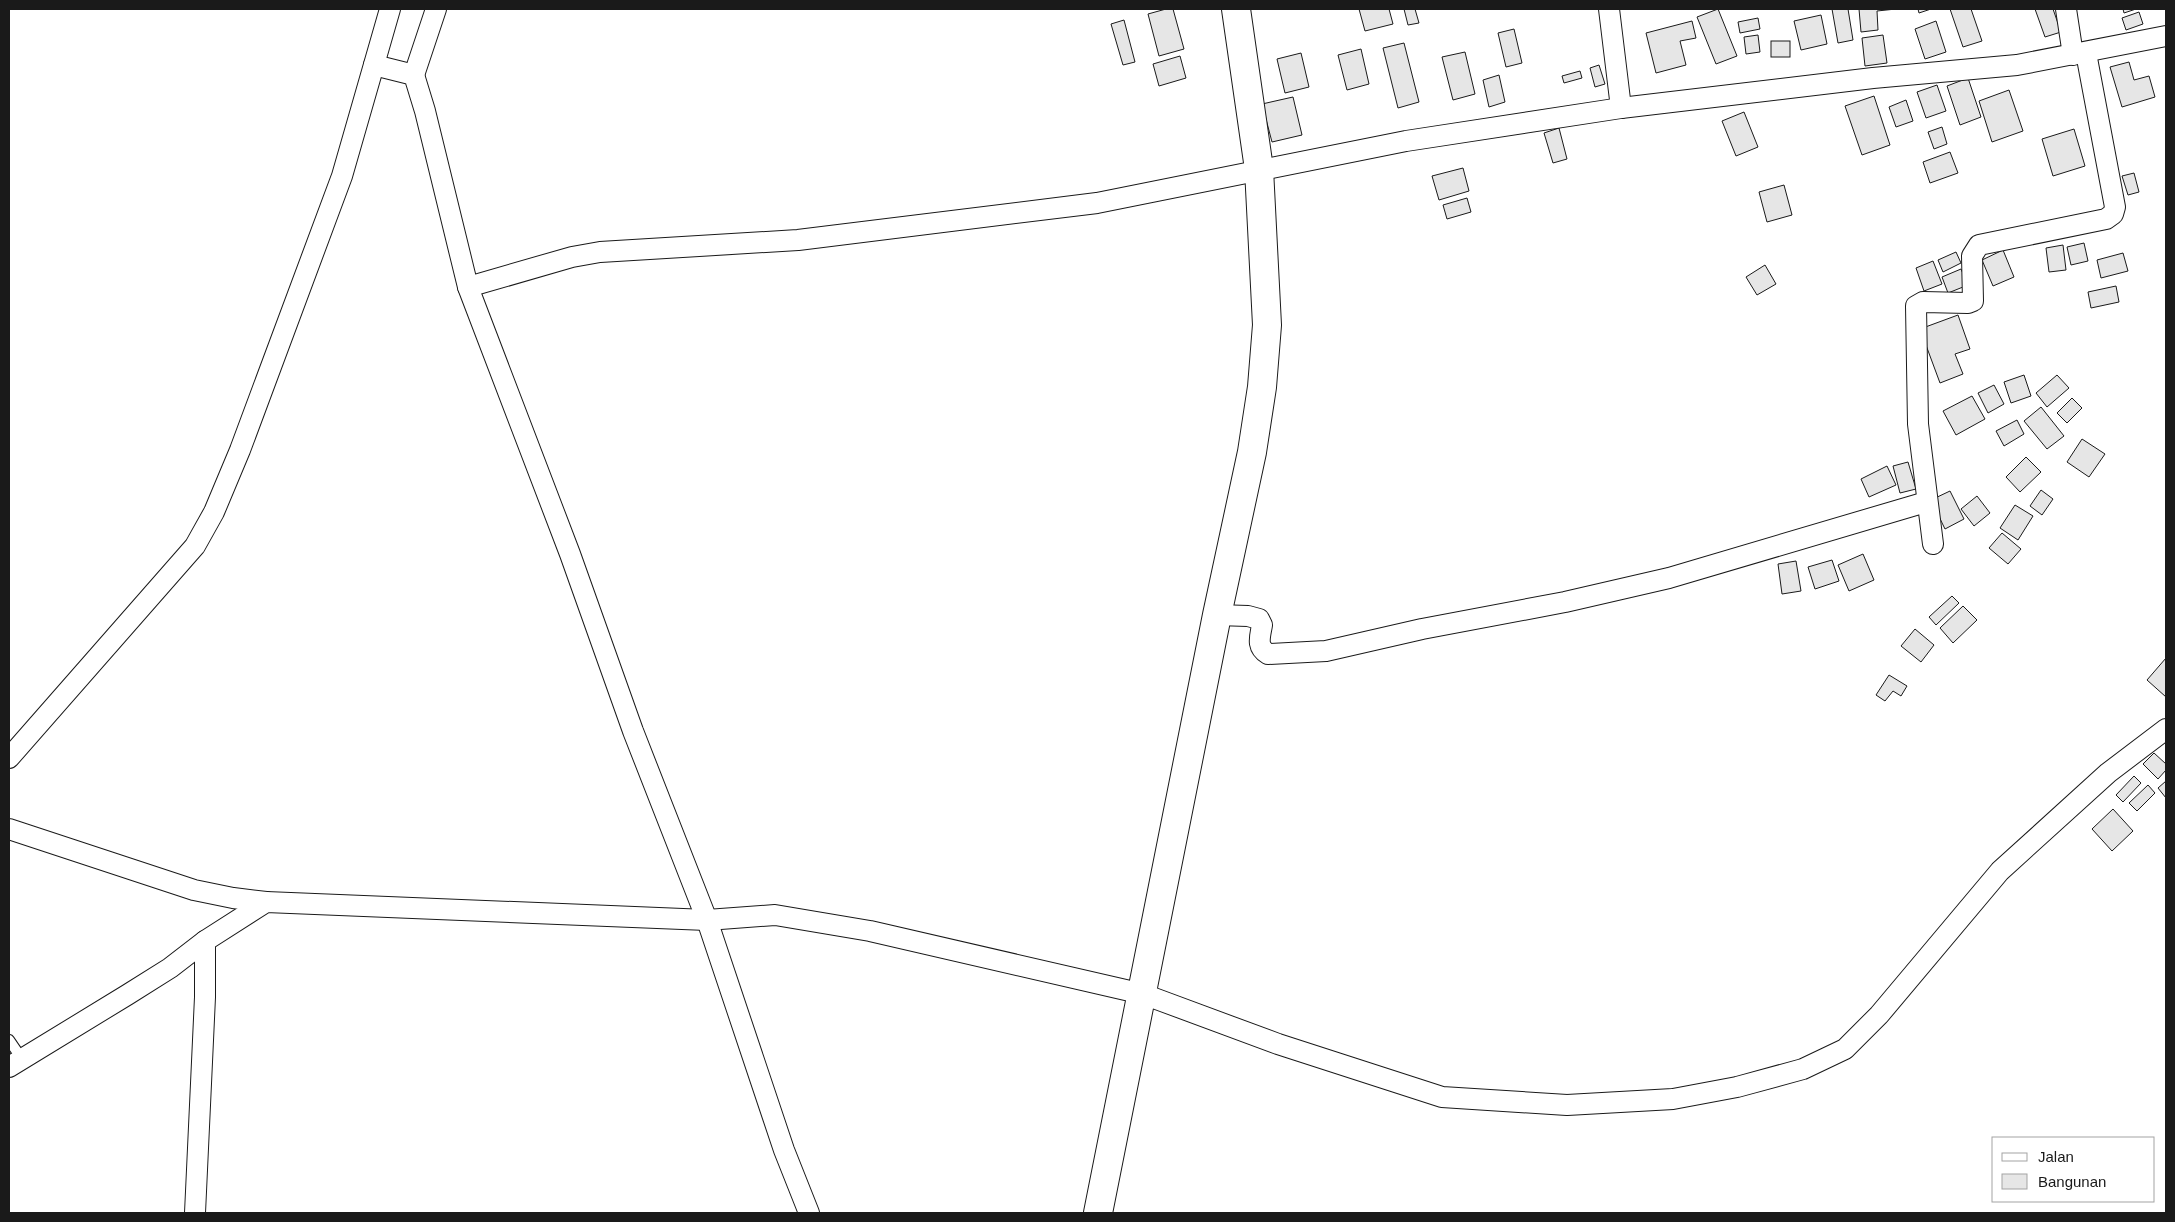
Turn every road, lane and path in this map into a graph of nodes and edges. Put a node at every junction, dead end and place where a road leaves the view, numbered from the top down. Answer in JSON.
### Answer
{"nodes":[{"id":1,"x":390,"y":9,"type":"edge"},
{"id":2,"x":436,"y":9,"type":"edge"},
{"id":3,"x":1236,"y":9,"type":"edge"},
{"id":4,"x":1608,"y":9,"type":"edge"},
{"id":5,"x":2066,"y":9,"type":"edge"},
{"id":6,"x":2166,"y":36,"type":"edge"},
{"id":7,"x":2080,"y":54,"type":"junction"},
{"id":8,"x":374,"y":65,"type":"junction"},
{"id":9,"x":414,"y":75,"type":"junction"},
{"id":10,"x":1621,"y":108,"type":"junction"},
{"id":11,"x":1259,"y":169,"type":"junction"},
{"id":12,"x":468,"y":286,"type":"junction"},
{"id":13,"x":1926,"y":502,"type":"junction"},
{"id":14,"x":1933,"y":544,"type":"dead end"},
{"id":15,"x":1217,"y":615,"type":"junction"},
{"id":16,"x":2166,"y":729,"type":"edge"},
{"id":17,"x":9,"y":758,"type":"edge"},
{"id":18,"x":9,"y":829,"type":"edge"},
{"id":19,"x":266,"y":902,"type":"junction"},
{"id":20,"x":707,"y":920,"type":"junction"},
{"id":21,"x":205,"y":941,"type":"junction"},
{"id":22,"x":1143,"y":994,"type":"junction"},
{"id":23,"x":9,"y":1040,"type":"edge"},
{"id":24,"x":16,"y":1063,"type":"edge"},
{"id":25,"x":195,"y":1213,"type":"edge"},
{"id":26,"x":809,"y":1213,"type":"edge"},
{"id":27,"x":1098,"y":1213,"type":"edge"}],
"edges":[{"from":1,"to":8,"type":"street"},
{"from":2,"to":9,"type":"street"},
{"from":3,"to":11,"type":"main road"},
{"from":4,"to":10,"type":"street"},
{"from":5,"to":7,"type":"street"},
{"from":6,"to":7,"type":"street"},
{"from":7,"to":10,"type":"street"},
{"from":7,"to":13,"type":"street"},
{"from":8,"to":9,"type":"street"},
{"from":8,"to":17,"type":"street"},
{"from":9,"to":12,"type":"street"},
{"from":10,"to":11,"type":"street"},
{"from":11,"to":12,"type":"street"},
{"from":11,"to":15,"type":"main road"},
{"from":12,"to":20,"type":"street"},
{"from":13,"to":14,"type":"street"},
{"from":13,"to":15,"type":"street"},
{"from":15,"to":22,"type":"main road"},
{"from":16,"to":22,"type":"street"},
{"from":18,"to":19,"type":"street"},
{"from":19,"to":20,"type":"street"},
{"from":19,"to":21,"type":"street"},
{"from":20,"to":22,"type":"street"},
{"from":20,"to":26,"type":"street"},
{"from":21,"to":24,"type":"street"},
{"from":21,"to":25,"type":"street"},
{"from":22,"to":27,"type":"main road"},
{"from":23,"to":24,"type":"lane"}]}
